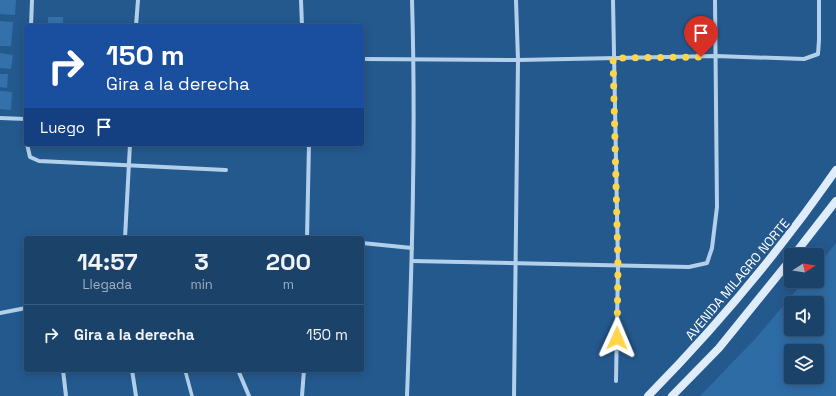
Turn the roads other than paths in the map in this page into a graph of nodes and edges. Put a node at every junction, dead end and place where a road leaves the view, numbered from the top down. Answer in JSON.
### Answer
{"nodes":[{"id":1,"x":32,"y":0,"type":"edge"},
{"id":2,"x":138,"y":0,"type":"edge"},
{"id":3,"x":301,"y":0,"type":"edge"},
{"id":4,"x":412,"y":0,"type":"edge"},
{"id":5,"x":516,"y":0,"type":"edge"},
{"id":6,"x":613,"y":0,"type":"edge"},
{"id":7,"x":715,"y":0,"type":"edge"},
{"id":8,"x":819,"y":0,"type":"edge"},
{"id":9,"x":31,"y":24,"type":"edge"},
{"id":10,"x":136,"y":24,"type":"edge"},
{"id":11,"x":302,"y":24,"type":"edge"},
{"id":12,"x":716,"y":56,"type":"junction"},
{"id":13,"x":613,"y":58,"type":"junction"},
{"id":14,"x":364,"y":59,"type":"edge"},
{"id":15,"x":414,"y":60,"type":"junction"},
{"id":16,"x":518,"y":60,"type":"junction"},
{"id":17,"x":0,"y":118,"type":"edge"},
{"id":18,"x":24,"y":118,"type":"edge"},
{"id":19,"x":27,"y":146,"type":"edge"},
{"id":20,"x":130,"y":146,"type":"edge"},
{"id":21,"x":309,"y":146,"type":"edge"},
{"id":22,"x":129,"y":166,"type":"junction"},
{"id":23,"x":226,"y":170,"type":"dead end"},
{"id":24,"x":836,"y":170,"type":"edge"},
{"id":25,"x":836,"y":201,"type":"edge"},
{"id":26,"x":125,"y":236,"type":"edge"},
{"id":27,"x":307,"y":236,"type":"edge"},
{"id":28,"x":364,"y":244,"type":"edge"},
{"id":29,"x":412,"y":248,"type":"junction"},
{"id":30,"x":799,"y":248,"type":"edge"},
{"id":31,"x":412,"y":261,"type":"junction"},
{"id":32,"x":516,"y":262,"type":"junction"},
{"id":33,"x":618,"y":266,"type":"junction"},
{"id":34,"x":784,"y":268,"type":"edge"},
{"id":35,"x":24,"y":308,"type":"edge"},
{"id":36,"x":0,"y":313,"type":"edge"},
{"id":37,"x":63,"y":372,"type":"edge"},
{"id":38,"x":132,"y":372,"type":"edge"},
{"id":39,"x":186,"y":372,"type":"edge"},
{"id":40,"x":239,"y":372,"type":"edge"},
{"id":41,"x":304,"y":372,"type":"edge"},
{"id":42,"x":616,"y":381,"type":"dead end"},
{"id":43,"x":66,"y":396,"type":"edge"},
{"id":44,"x":136,"y":396,"type":"edge"},
{"id":45,"x":192,"y":396,"type":"edge"},
{"id":46,"x":249,"y":396,"type":"edge"},
{"id":47,"x":302,"y":396,"type":"edge"},
{"id":48,"x":407,"y":396,"type":"edge"},
{"id":49,"x":514,"y":396,"type":"edge"},
{"id":50,"x":648,"y":396,"type":"edge"},
{"id":51,"x":672,"y":396,"type":"edge"}],
"edges":[{"from":1,"to":9,"type":"street"},
{"from":2,"to":10,"type":"street"},
{"from":3,"to":11,"type":"street"},
{"from":4,"to":15,"type":"street"},
{"from":5,"to":16,"type":"street"},
{"from":6,"to":13,"type":"street"},
{"from":7,"to":12,"type":"street"},
{"from":8,"to":12,"type":"street"},
{"from":12,"to":13,"type":"street"},
{"from":12,"to":33,"type":"street"},
{"from":13,"to":16,"type":"street"},
{"from":13,"to":33,"type":"street"},
{"from":14,"to":15,"type":"street"},
{"from":15,"to":16,"type":"street"},
{"from":15,"to":29,"type":"street"},
{"from":16,"to":32,"type":"street"},
{"from":17,"to":18,"type":"street"},
{"from":19,"to":22,"type":"street"},
{"from":20,"to":22,"type":"street"},
{"from":21,"to":27,"type":"street"},
{"from":22,"to":23,"type":"street"},
{"from":22,"to":26,"type":"street"},
{"from":24,"to":50,"type":"main road","name":"AVENIDA MILAGRO NORTE"},
{"from":25,"to":30,"type":"main road"},
{"from":28,"to":29,"type":"street"},
{"from":29,"to":31,"type":"street"},
{"from":31,"to":32,"type":"street"},
{"from":31,"to":48,"type":"street"},
{"from":32,"to":33,"type":"street"},
{"from":32,"to":49,"type":"street"},
{"from":33,"to":42,"type":"street"},
{"from":34,"to":51,"type":"main road"},
{"from":35,"to":36,"type":"street"},
{"from":37,"to":43,"type":"street"},
{"from":38,"to":44,"type":"street"},
{"from":39,"to":45,"type":"street"},
{"from":40,"to":46,"type":"street"},
{"from":41,"to":47,"type":"street"}]}
